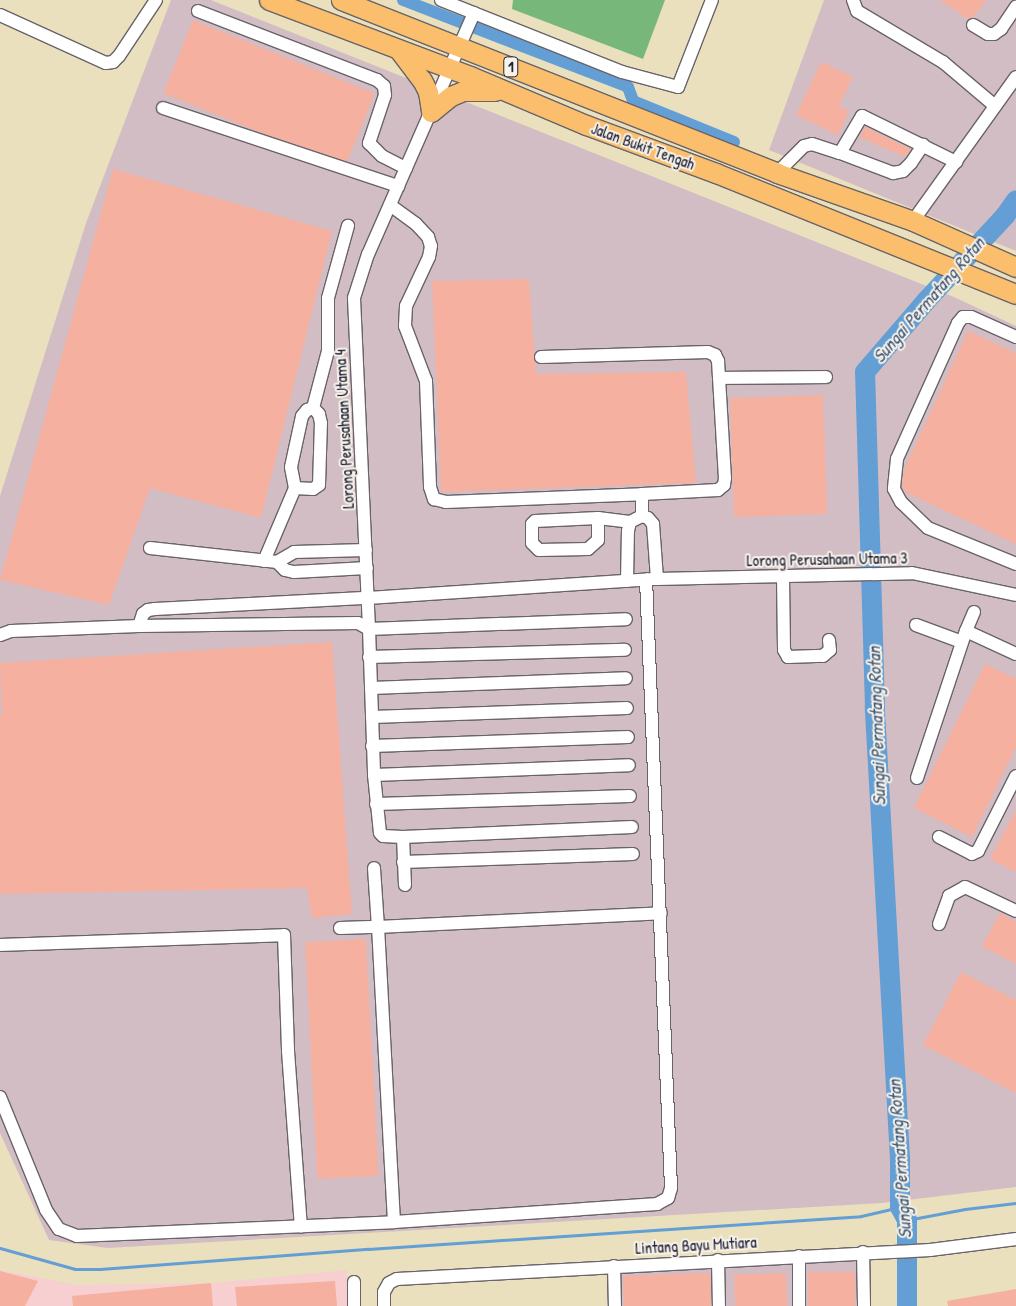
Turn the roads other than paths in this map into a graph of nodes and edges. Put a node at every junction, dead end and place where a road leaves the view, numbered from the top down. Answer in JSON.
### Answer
{"nodes":[{"id":1,"x":156,"y":0,"type":"edge"},
{"id":2,"x":269,"y":0,"type":"edge"},
{"id":3,"x":342,"y":0,"type":"edge"},
{"id":4,"x":441,"y":0,"type":"edge"},
{"id":5,"x":712,"y":0,"type":"edge"},
{"id":6,"x":853,"y":0,"type":"edge"},
{"id":7,"x":1016,"y":7,"type":"edge"},
{"id":8,"x":198,"y":11,"type":"dead end"},
{"id":9,"x":0,"y":15,"type":"edge"},
{"id":10,"x":973,"y":25,"type":"dead end"},
{"id":11,"x":468,"y":29,"type":"junction"},
{"id":12,"x":398,"y":48,"type":"junction"},
{"id":13,"x":450,"y":68,"type":"junction"},
{"id":14,"x":1016,"y":77,"type":"edge"},
{"id":15,"x":509,"y":92,"type":"junction"},
{"id":16,"x":996,"y":106,"type":"junction"},
{"id":17,"x":163,"y":108,"type":"dead end"},
{"id":18,"x":431,"y":112,"type":"junction"},
{"id":19,"x":923,"y":145,"type":"junction"},
{"id":20,"x":840,"y":152,"type":"junction"},
{"id":21,"x":956,"y":162,"type":"junction"},
{"id":22,"x":406,"y":168,"type":"junction"},
{"id":23,"x":777,"y":173,"type":"junction"},
{"id":24,"x":398,"y":186,"type":"junction"},
{"id":25,"x":390,"y":205,"type":"junction"},
{"id":26,"x":913,"y":221,"type":"junction"},
{"id":27,"x":348,"y":226,"type":"dead end"},
{"id":28,"x":1016,"y":267,"type":"edge"},
{"id":29,"x":1016,"y":294,"type":"edge"},
{"id":30,"x":1016,"y":337,"type":"edge"},
{"id":31,"x":541,"y":357,"type":"dead end"},
{"id":32,"x":826,"y":377,"type":"dead end"},
{"id":33,"x":719,"y":378,"type":"junction"},
{"id":34,"x":313,"y":408,"type":"junction"},
{"id":35,"x":296,"y":488,"type":"junction"},
{"id":36,"x":642,"y":494,"type":"junction"},
{"id":37,"x":642,"y":516,"type":"junction"},
{"id":38,"x":598,"y":518,"type":"junction"},
{"id":39,"x":630,"y":522,"type":"junction"},
{"id":40,"x":150,"y":548,"type":"dead end"},
{"id":41,"x":366,"y":550,"type":"junction"},
{"id":42,"x":271,"y":562,"type":"junction"},
{"id":43,"x":1016,"y":564,"type":"edge"},
{"id":44,"x":366,"y":568,"type":"junction"},
{"id":45,"x":783,"y":577,"type":"junction"},
{"id":46,"x":642,"y":580,"type":"junction"},
{"id":47,"x":1016,"y":595,"type":"edge"},
{"id":48,"x":368,"y":598,"type":"junction"},
{"id":49,"x":974,"y":612,"type":"dead end"},
{"id":50,"x":626,"y":619,"type":"dead end"},
{"id":51,"x":916,"y":625,"type":"dead end"},
{"id":52,"x":139,"y":626,"type":"junction"},
{"id":53,"x":369,"y":629,"type":"junction"},
{"id":54,"x":0,"y":635,"type":"edge"},
{"id":55,"x":964,"y":636,"type":"junction"},
{"id":56,"x":829,"y":640,"type":"dead end"},
{"id":57,"x":625,"y":650,"type":"dead end"},
{"id":58,"x":1016,"y":654,"type":"edge"},
{"id":59,"x":370,"y":658,"type":"junction"},
{"id":60,"x":626,"y":678,"type":"dead end"},
{"id":61,"x":371,"y":688,"type":"junction"},
{"id":62,"x":627,"y":708,"type":"dead end"},
{"id":63,"x":372,"y":717,"type":"junction"},
{"id":64,"x":628,"y":737,"type":"dead end"},
{"id":65,"x":372,"y":746,"type":"junction"},
{"id":66,"x":629,"y":765,"type":"dead end"},
{"id":67,"x":374,"y":775,"type":"junction"},
{"id":68,"x":1016,"y":776,"type":"edge"},
{"id":69,"x":917,"y":778,"type":"dead end"},
{"id":70,"x":630,"y":796,"type":"dead end"},
{"id":71,"x":376,"y":804,"type":"junction"},
{"id":72,"x":632,"y":827,"type":"dead end"},
{"id":73,"x":403,"y":836,"type":"junction"},
{"id":74,"x":939,"y":837,"type":"dead end"},
{"id":75,"x":633,"y":854,"type":"dead end"},
{"id":76,"x":404,"y":862,"type":"junction"},
{"id":77,"x":374,"y":868,"type":"dead end"},
{"id":78,"x":405,"y":885,"type":"dead end"},
{"id":79,"x":1016,"y":912,"type":"edge"},
{"id":80,"x":660,"y":913,"type":"junction"},
{"id":81,"x":939,"y":924,"type":"dead end"},
{"id":82,"x":378,"y":927,"type":"junction"},
{"id":83,"x":340,"y":928,"type":"dead end"},
{"id":84,"x":0,"y":946,"type":"edge"},
{"id":85,"x":0,"y":1097,"type":"edge"},
{"id":86,"x":394,"y":1222,"type":"junction"},
{"id":87,"x":300,"y":1226,"type":"junction"},
{"id":88,"x":1016,"y":1239,"type":"edge"},
{"id":89,"x":863,"y":1252,"type":"junction"},
{"id":90,"x":799,"y":1256,"type":"junction"},
{"id":91,"x":718,"y":1260,"type":"junction"},
{"id":92,"x":614,"y":1266,"type":"junction"},
{"id":93,"x":354,"y":1282,"type":"dead end"},
{"id":94,"x":354,"y":1306,"type":"edge"},
{"id":95,"x":384,"y":1306,"type":"edge"},
{"id":96,"x":615,"y":1306,"type":"edge"},
{"id":97,"x":719,"y":1306,"type":"edge"},
{"id":98,"x":799,"y":1306,"type":"edge"},
{"id":99,"x":864,"y":1306,"type":"edge"}],
"edges":[{"from":1,"to":9,"type":"street"},
{"from":2,"to":12,"type":"highway","name":"Jalan Bukit Tengah","number":"1"},
{"from":3,"to":11,"type":"highway","name":"Jalan Bukit Tengah","number":"1"},
{"from":4,"to":11,"type":"street"},
{"from":5,"to":11,"type":"street"},
{"from":6,"to":16,"type":"street"},
{"from":7,"to":10,"type":"street"},
{"from":8,"to":22,"type":"street"},
{"from":11,"to":13,"type":"street","name":"Lorong Perusahaan Utama 4"},
{"from":11,"to":23,"type":"highway","name":"Jalan Bukit Tengah","number":"1"},
{"from":12,"to":13,"type":"highway","name":"Jalan Bukit Tengah","number":"1"},
{"from":12,"to":18,"type":"highway"},
{"from":13,"to":15,"type":"highway","name":"Jalan Bukit Tengah","number":"1"},
{"from":13,"to":18,"type":"street","name":"Lorong Perusahaan Utama 4"},
{"from":14,"to":16,"type":"street"},
{"from":15,"to":18,"type":"highway"},
{"from":15,"to":29,"type":"highway","name":"Jalan Bukit Tengah","number":"1"},
{"from":16,"to":21,"type":"street"},
{"from":17,"to":24,"type":"street"},
{"from":18,"to":22,"type":"street","name":"Lorong Perusahaan Utama 4"},
{"from":19,"to":20,"type":"street"},
{"from":19,"to":20,"type":"street"},
{"from":19,"to":21,"type":"street"},
{"from":20,"to":23,"type":"street"},
{"from":21,"to":26,"type":"street"},
{"from":22,"to":24,"type":"street","name":"Lorong Perusahaan Utama 4"},
{"from":23,"to":26,"type":"highway","name":"Jalan Bukit Tengah","number":"1"},
{"from":24,"to":25,"type":"street","name":"Lorong Perusahaan Utama 4"},
{"from":25,"to":36,"type":"street"},
{"from":25,"to":41,"type":"street","name":"Lorong Perusahaan Utama 4"},
{"from":26,"to":28,"type":"highway","name":"Jalan Bukit Tengah","number":"1"},
{"from":27,"to":34,"type":"street"},
{"from":30,"to":43,"type":"street"},
{"from":31,"to":33,"type":"street"},
{"from":32,"to":33,"type":"street"},
{"from":33,"to":36,"type":"street"},
{"from":34,"to":35,"type":"street"},
{"from":34,"to":35,"type":"street"},
{"from":35,"to":42,"type":"street"},
{"from":36,"to":37,"type":"street"},
{"from":37,"to":39,"type":"street"},
{"from":37,"to":46,"type":"street"},
{"from":38,"to":38,"type":"street"},
{"from":38,"to":39,"type":"street"},
{"from":39,"to":46,"type":"street"},
{"from":40,"to":42,"type":"street"},
{"from":41,"to":42,"type":"street"},
{"from":41,"to":44,"type":"street","name":"Lorong Perusahaan Utama 4"},
{"from":42,"to":44,"type":"street"},
{"from":44,"to":48,"type":"street","name":"Lorong Perusahaan Utama 4"},
{"from":45,"to":46,"type":"street","name":"Lorong Perusahaan Utama 3"},
{"from":45,"to":47,"type":"street","name":"Lorong Perusahaan Utama 3"},
{"from":45,"to":56,"type":"street"},
{"from":46,"to":48,"type":"street"},
{"from":46,"to":80,"type":"street"},
{"from":48,"to":52,"type":"street"},
{"from":48,"to":53,"type":"street","name":"Lorong Perusahaan Utama 4"},
{"from":49,"to":55,"type":"street"},
{"from":50,"to":53,"type":"street"},
{"from":51,"to":55,"type":"street"},
{"from":52,"to":53,"type":"street"},
{"from":52,"to":54,"type":"street"},
{"from":53,"to":59,"type":"street","name":"Lorong Perusahaan Utama 4"},
{"from":55,"to":58,"type":"street"},
{"from":55,"to":69,"type":"street"},
{"from":57,"to":59,"type":"street"},
{"from":59,"to":61,"type":"street","name":"Lorong Perusahaan Utama 4"},
{"from":60,"to":61,"type":"street"},
{"from":61,"to":63,"type":"street","name":"Lorong Perusahaan Utama 4"},
{"from":62,"to":63,"type":"street"},
{"from":63,"to":65,"type":"street","name":"Lorong Perusahaan Utama 4"},
{"from":64,"to":65,"type":"street"},
{"from":65,"to":67,"type":"street","name":"Lorong Perusahaan Utama 4"},
{"from":66,"to":67,"type":"street"},
{"from":67,"to":71,"type":"street","name":"Lorong Perusahaan Utama 4"},
{"from":68,"to":74,"type":"street"},
{"from":70,"to":71,"type":"street"},
{"from":71,"to":73,"type":"street","name":"Lorong Perusahaan Utama 4"},
{"from":72,"to":73,"type":"street"},
{"from":73,"to":76,"type":"street"},
{"from":75,"to":76,"type":"street"},
{"from":76,"to":78,"type":"street"},
{"from":77,"to":82,"type":"street"},
{"from":79,"to":81,"type":"street"},
{"from":80,"to":82,"type":"street"},
{"from":80,"to":86,"type":"street"},
{"from":82,"to":83,"type":"street"},
{"from":82,"to":86,"type":"street"},
{"from":84,"to":87,"type":"street"},
{"from":85,"to":87,"type":"street"},
{"from":86,"to":87,"type":"street"},
{"from":88,"to":89,"type":"street","name":"Lintang Bayu Mutiara"},
{"from":89,"to":90,"type":"street","name":"Lintang Bayu Mutiara"},
{"from":89,"to":99,"type":"street"},
{"from":90,"to":91,"type":"street","name":"Lintang Bayu Mutiara"},
{"from":90,"to":98,"type":"street"},
{"from":91,"to":92,"type":"street","name":"Lintang Bayu Mutiara"},
{"from":91,"to":97,"type":"street"},
{"from":92,"to":95,"type":"street","name":"Lintang Bayu Mutiara"},
{"from":92,"to":96,"type":"street"},
{"from":93,"to":94,"type":"street"}]}
